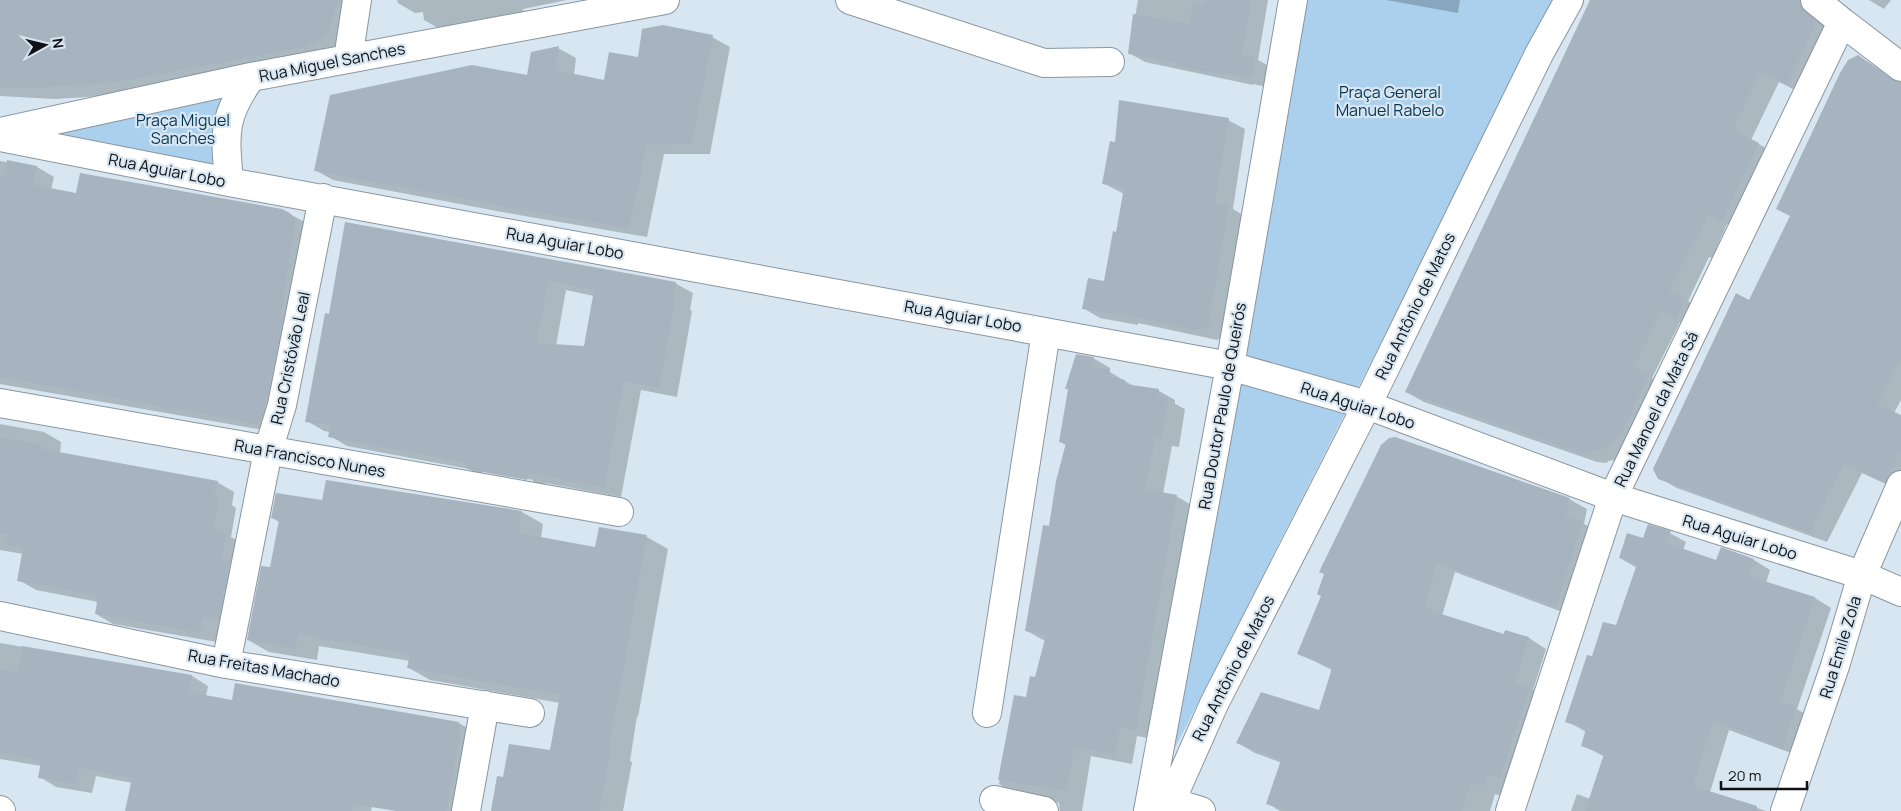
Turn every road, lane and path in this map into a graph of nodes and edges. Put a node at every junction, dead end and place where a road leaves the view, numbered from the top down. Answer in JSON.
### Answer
{"nodes":[{"id":1,"x":357,"y":0,"type":"edge"},
{"id":2,"x":665,"y":0,"type":"edge"},
{"id":3,"x":850,"y":0,"type":"edge"},
{"id":4,"x":1293,"y":0,"type":"edge"},
{"id":5,"x":1569,"y":0,"type":"edge"},
{"id":6,"x":1816,"y":0,"type":"edge"},
{"id":7,"x":1842,"y":22,"type":"junction"},
{"id":8,"x":348,"y":59,"type":"junction"},
{"id":9,"x":1110,"y":62,"type":"dead end"},
{"id":10,"x":1901,"y":67,"type":"edge"},
{"id":11,"x":251,"y":77,"type":"junction"},
{"id":12,"x":0,"y":132,"type":"edge"},
{"id":13,"x":0,"y":137,"type":"edge"},
{"id":14,"x":229,"y":182,"type":"junction"},
{"id":15,"x":322,"y":198,"type":"junction"},
{"id":16,"x":1046,"y":332,"type":"junction"},
{"id":17,"x":1230,"y":366,"type":"junction"},
{"id":18,"x":0,"y":403,"type":"edge"},
{"id":19,"x":1367,"y":405,"type":"junction"},
{"id":20,"x":268,"y":451,"type":"junction"},
{"id":21,"x":1901,"y":486,"type":"edge"},
{"id":22,"x":1613,"y":497,"type":"junction"},
{"id":23,"x":619,"y":512,"type":"dead end"},
{"id":24,"x":1862,"y":575,"type":"junction"},
{"id":25,"x":1901,"y":592,"type":"edge"},
{"id":26,"x":0,"y":616,"type":"edge"},
{"id":27,"x":226,"y":664,"type":"junction"},
{"id":28,"x":485,"y":705,"type":"junction"},
{"id":29,"x":530,"y":713,"type":"dead end"},
{"id":30,"x":987,"y":713,"type":"dead end"},
{"id":31,"x":994,"y":800,"type":"dead end"},
{"id":32,"x":1157,"y":803,"type":"edge"},
{"id":33,"x":466,"y":811,"type":"edge"},
{"id":34,"x":1044,"y":811,"type":"edge"},
{"id":35,"x":1201,"y":811,"type":"edge"},
{"id":36,"x":1510,"y":811,"type":"edge"},
{"id":37,"x":1785,"y":811,"type":"edge"}],
"edges":[{"from":1,"to":8,"type":"street"},
{"from":2,"to":8,"type":"street","name":"Rua Miguel Sanches"},
{"from":3,"to":9,"type":"street"},
{"from":4,"to":17,"type":"street","name":"Rua Doutor Paulo de Queirós"},
{"from":5,"to":19,"type":"street","name":"Rua Antônio de Matos"},
{"from":6,"to":7,"type":"street"},
{"from":7,"to":10,"type":"street"},
{"from":7,"to":22,"type":"street","name":"Rua Manoel da Mata Sá"},
{"from":8,"to":11,"type":"street","name":"Rua Miguel Sanches"},
{"from":11,"to":12,"type":"street","name":"Rua Miguel Sanches"},
{"from":11,"to":14,"type":"street"},
{"from":13,"to":14,"type":"street","name":"Rua Aguiar Lobo"},
{"from":14,"to":15,"type":"street","name":"Rua Aguiar Lobo"},
{"from":15,"to":16,"type":"street","name":"Rua Aguiar Lobo"},
{"from":15,"to":20,"type":"street","name":"Rua Cristóvão Leal"},
{"from":16,"to":17,"type":"street","name":"Rua Aguiar Lobo"},
{"from":16,"to":30,"type":"street"},
{"from":17,"to":19,"type":"street","name":"Rua Aguiar Lobo"},
{"from":17,"to":32,"type":"street","name":"Rua Doutor Paulo de Queirós"},
{"from":18,"to":20,"type":"street","name":"Rua Francisco Nunes"},
{"from":19,"to":22,"type":"street","name":"Rua Aguiar Lobo"},
{"from":19,"to":32,"type":"street","name":"Rua Antônio de Matos"},
{"from":20,"to":23,"type":"street","name":"Rua Francisco Nunes"},
{"from":20,"to":27,"type":"street","name":"Rua Cristóvão Leal"},
{"from":21,"to":24,"type":"street","name":"Rua Emile Zola"},
{"from":22,"to":24,"type":"street","name":"Rua Aguiar Lobo"},
{"from":22,"to":36,"type":"street","name":"Rua Manoel da Mata Sá"},
{"from":24,"to":25,"type":"street","name":"Rua Aguiar Lobo"},
{"from":24,"to":37,"type":"street","name":"Rua Emile Zola"},
{"from":26,"to":27,"type":"street","name":"Rua Freitas Machado"},
{"from":27,"to":28,"type":"street","name":"Rua Freitas Machado"},
{"from":28,"to":29,"type":"street","name":"Rua Freitas Machado"},
{"from":28,"to":33,"type":"street"},
{"from":31,"to":34,"type":"street"},
{"from":32,"to":35,"type":"street"}]}
